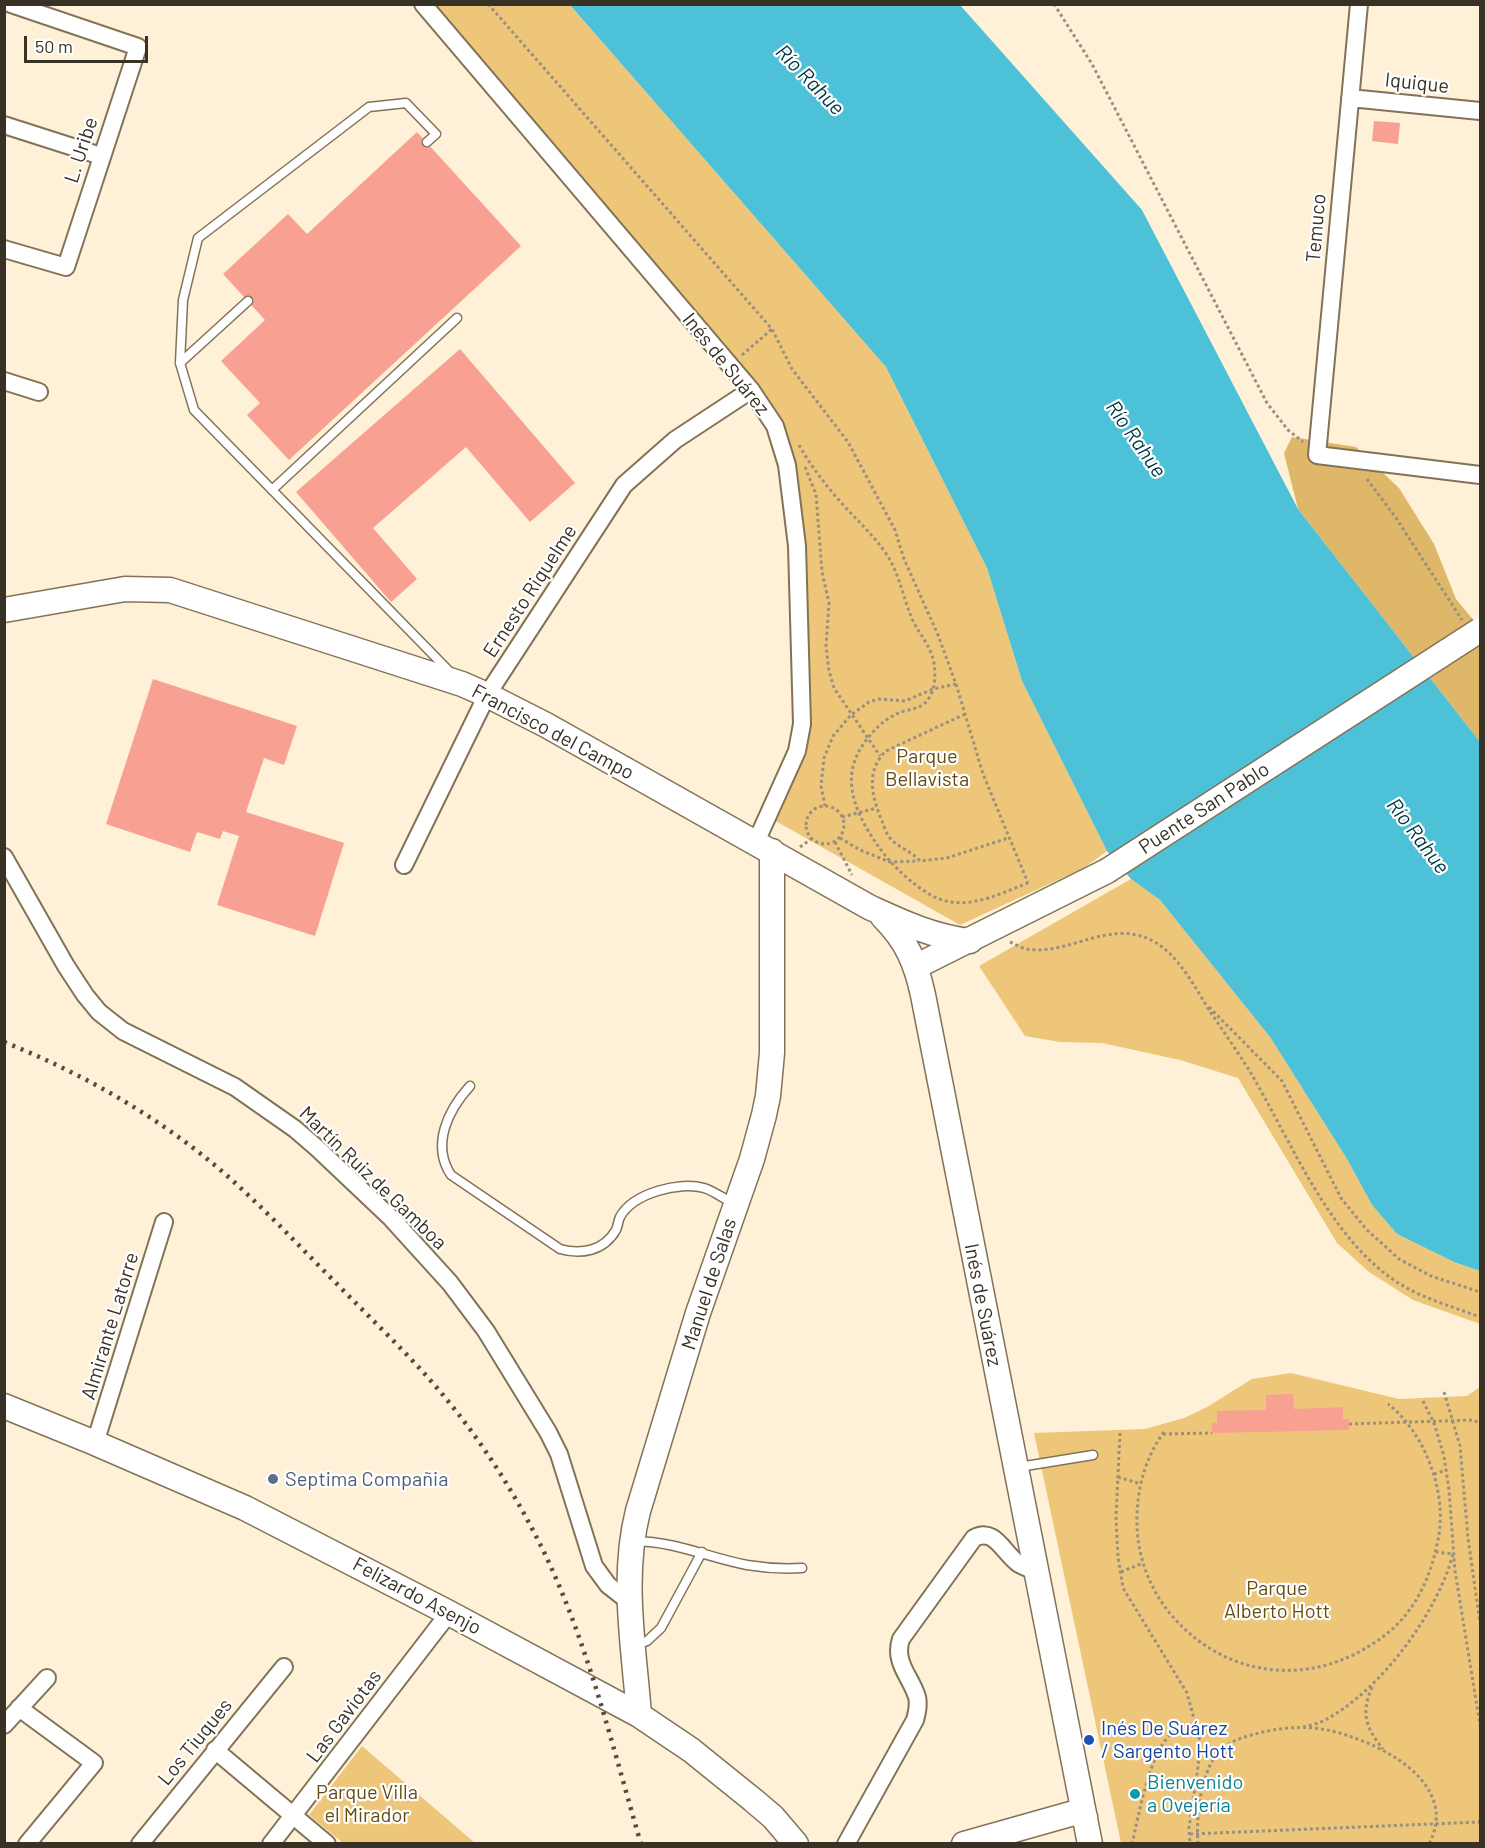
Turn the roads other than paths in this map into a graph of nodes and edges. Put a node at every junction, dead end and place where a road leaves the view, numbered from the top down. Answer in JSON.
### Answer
{"nodes":[{"id":1,"x":11,"y":4,"type":"edge"},
{"id":2,"x":423,"y":4,"type":"edge"},
{"id":3,"x":1359,"y":4,"type":"edge"},
{"id":4,"x":1350,"y":98,"type":"junction"},
{"id":5,"x":1480,"y":111,"type":"edge"},
{"id":6,"x":4,"y":125,"type":"edge"},
{"id":7,"x":427,"y":142,"type":"dead end"},
{"id":8,"x":101,"y":156,"type":"junction"},
{"id":9,"x":4,"y":249,"type":"edge"},
{"id":10,"x":248,"y":301,"type":"dead end"},
{"id":11,"x":457,"y":318,"type":"dead end"},
{"id":12,"x":180,"y":363,"type":"junction"},
{"id":13,"x":4,"y":381,"type":"edge"},
{"id":14,"x":751,"y":390,"type":"junction"},
{"id":15,"x":39,"y":392,"type":"dead end"},
{"id":16,"x":1480,"y":475,"type":"edge"},
{"id":17,"x":272,"y":490,"type":"junction"},
{"id":18,"x":4,"y":610,"type":"edge"},
{"id":19,"x":1472,"y":626,"type":"edge"},
{"id":20,"x":462,"y":684,"type":"junction"},
{"id":21,"x":487,"y":695,"type":"junction"},
{"id":22,"x":764,"y":846,"type":"junction"},
{"id":23,"x":4,"y":857,"type":"edge"},
{"id":24,"x":404,"y":865,"type":"dead end"},
{"id":25,"x":869,"y":906,"type":"junction"},
{"id":26,"x":970,"y":941,"type":"junction"},
{"id":27,"x":917,"y":966,"type":"junction"},
{"id":28,"x":470,"y":1086,"type":"dead end"},
{"id":29,"x":736,"y":1205,"type":"junction"},
{"id":30,"x":164,"y":1222,"type":"dead end"},
{"id":31,"x":4,"y":1406,"type":"edge"},
{"id":32,"x":95,"y":1443,"type":"junction"},
{"id":33,"x":1093,"y":1455,"type":"dead end"},
{"id":34,"x":1016,"y":1468,"type":"junction"},
{"id":35,"x":631,"y":1541,"type":"junction"},
{"id":36,"x":702,"y":1552,"type":"junction"},
{"id":37,"x":802,"y":1569,"type":"dead end"},
{"id":38,"x":1036,"y":1571,"type":"junction"},
{"id":39,"x":631,"y":1603,"type":"junction"},
{"id":40,"x":449,"y":1613,"type":"junction"},
{"id":41,"x":634,"y":1646,"type":"junction"},
{"id":42,"x":284,"y":1667,"type":"dead end"},
{"id":43,"x":47,"y":1678,"type":"dead end"},
{"id":44,"x":20,"y":1708,"type":"junction"},
{"id":45,"x":639,"y":1715,"type":"junction"},
{"id":46,"x":4,"y":1725,"type":"edge"},
{"id":47,"x":215,"y":1750,"type":"junction"},
{"id":48,"x":295,"y":1815,"type":"junction"},
{"id":49,"x":1080,"y":1815,"type":"junction"},
{"id":50,"x":27,"y":1844,"type":"edge"},
{"id":51,"x":140,"y":1844,"type":"edge"},
{"id":52,"x":271,"y":1844,"type":"edge"},
{"id":53,"x":327,"y":1844,"type":"edge"},
{"id":54,"x":796,"y":1844,"type":"edge"},
{"id":55,"x":846,"y":1844,"type":"edge"},
{"id":56,"x":964,"y":1844,"type":"edge"},
{"id":57,"x":1080,"y":1844,"type":"edge"},
{"id":58,"x":1090,"y":1844,"type":"edge"}],
"edges":[{"from":1,"to":8,"type":"street","name":"L. Uribe"},
{"from":2,"to":14,"type":"street","name":"Inés de Suárez"},
{"from":3,"to":4,"type":"street","name":"Temuco"},
{"from":4,"to":5,"type":"street","name":"Iquique"},
{"from":4,"to":16,"type":"street","name":"Temuco"},
{"from":6,"to":8,"type":"street"},
{"from":7,"to":12,"type":"lane"},
{"from":8,"to":9,"type":"street","name":"L. Uribe"},
{"from":10,"to":12,"type":"lane"},
{"from":11,"to":17,"type":"lane"},
{"from":12,"to":17,"type":"lane"},
{"from":13,"to":15,"type":"street"},
{"from":14,"to":21,"type":"street","name":"Ernesto Riquelme"},
{"from":14,"to":22,"type":"street","name":"Inés de Suárez"},
{"from":17,"to":20,"type":"lane"},
{"from":18,"to":20,"type":"street","name":"Francisco del Campo"},
{"from":19,"to":26,"type":"street","name":"Puente San Pablo","bridge":true},
{"from":20,"to":21,"type":"street","name":"Francisco del Campo"},
{"from":21,"to":22,"type":"street","name":"Francisco del Campo"},
{"from":21,"to":24,"type":"street","name":"Ernesto Riquelme"},
{"from":22,"to":25,"type":"street","name":"Francisco del Campo"},
{"from":22,"to":29,"type":"street","name":"Manuel de Salas"},
{"from":23,"to":39,"type":"street","name":"Martín Ruiz de Gamboa"},
{"from":25,"to":26,"type":"street","name":"Francisco del Campo"},
{"from":25,"to":27,"type":"street","name":"Inés de Suárez"},
{"from":26,"to":27,"type":"street","name":"Puente San Pablo"},
{"from":27,"to":34,"type":"street","name":"Inés de Suárez"},
{"from":28,"to":29,"type":"lane"},
{"from":29,"to":35,"type":"street","name":"Manuel de Salas"},
{"from":30,"to":32,"type":"street","name":"Almirante Latorre"},
{"from":31,"to":32,"type":"street","name":"Felizardo Asenjo"},
{"from":32,"to":40,"type":"street","name":"Felizardo Asenjo"},
{"from":33,"to":34,"type":"lane"},
{"from":34,"to":38,"type":"street","name":"Inés de Suárez"},
{"from":35,"to":36,"type":"lane"},
{"from":35,"to":39,"type":"street","name":"Manuel de Salas"},
{"from":36,"to":37,"type":"lane"},
{"from":36,"to":41,"type":"lane"},
{"from":38,"to":49,"type":"street","name":"Inés de Suárez"},
{"from":38,"to":55,"type":"street"},
{"from":39,"to":41,"type":"street","name":"Manuel de Salas"},
{"from":40,"to":45,"type":"street","name":"Felizardo Asenjo"},
{"from":40,"to":48,"type":"street","name":"Las Gaviotas"},
{"from":41,"to":45,"type":"street","name":"Manuel de Salas"},
{"from":42,"to":47,"type":"street","name":"Los Tiuques"},
{"from":43,"to":44,"type":"street"},
{"from":44,"to":46,"type":"street"},
{"from":44,"to":50,"type":"street"},
{"from":45,"to":54,"type":"street","name":"Felizardo Asenjo"},
{"from":47,"to":48,"type":"street"},
{"from":47,"to":51,"type":"street","name":"Los Tiuques"},
{"from":48,"to":52,"type":"street","name":"Las Gaviotas"},
{"from":48,"to":53,"type":"street"},
{"from":49,"to":56,"type":"street"},
{"from":49,"to":57,"type":"street","name":"Inés de Suárez"},
{"from":49,"to":58,"type":"street","name":"Inés de Suárez"}]}
